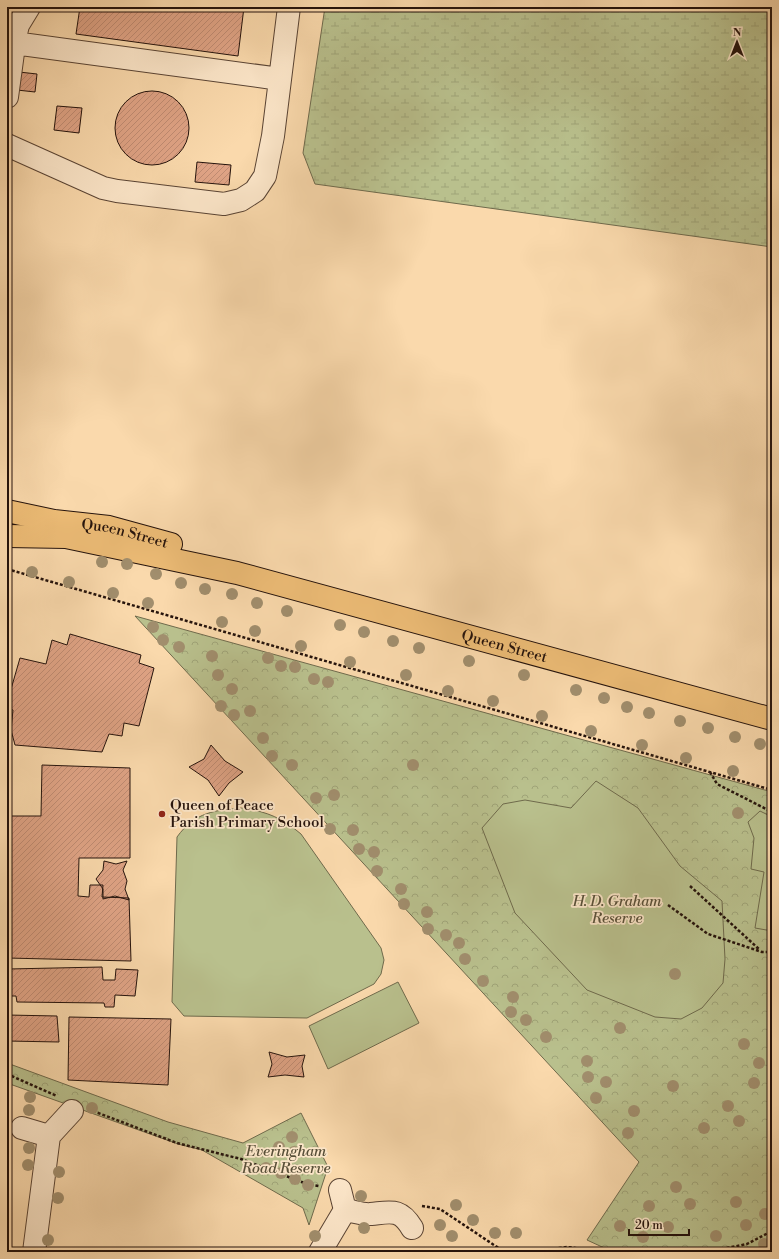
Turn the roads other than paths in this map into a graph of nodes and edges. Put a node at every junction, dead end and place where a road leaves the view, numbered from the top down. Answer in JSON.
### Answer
{"nodes":[{"id":1,"x":29,"y":7,"type":"edge"},
{"id":2,"x":289,"y":7,"type":"edge"},
{"id":3,"x":14,"y":43,"type":"junction"},
{"id":4,"x":280,"y":79,"type":"junction"},
{"id":5,"x":7,"y":97,"type":"edge"},
{"id":6,"x":7,"y":146,"type":"edge"},
{"id":7,"x":7,"y":511,"type":"edge"},
{"id":8,"x":7,"y":536,"type":"edge"},
{"id":9,"x":237,"y":573,"type":"junction"},
{"id":10,"x":772,"y":719,"type":"edge"},
{"id":11,"x":76,"y":1107,"type":"road end"},
{"id":12,"x":22,"y":1128,"type":"dead end"},
{"id":13,"x":49,"y":1136,"type":"junction"},
{"id":14,"x":412,"y":1228,"type":"dead end"},
{"id":15,"x":34,"y":1252,"type":"edge"},
{"id":16,"x":320,"y":1252,"type":"edge"}],
"edges":[{"from":1,"to":3,"type":"street"},
{"from":2,"to":4,"type":"street"},
{"from":3,"to":4,"type":"street"},
{"from":3,"to":5,"type":"street"},
{"from":4,"to":6,"type":"street"},
{"from":7,"to":9,"type":"main road","name":"Queen Street"},
{"from":8,"to":9,"type":"main road","name":"Queen Street"},
{"from":9,"to":10,"type":"main road","name":"Queen Street"},
{"from":11,"to":13,"type":"street"},
{"from":12,"to":13,"type":"street"},
{"from":13,"to":15,"type":"street"},
{"from":14,"to":16,"type":"street"}]}
